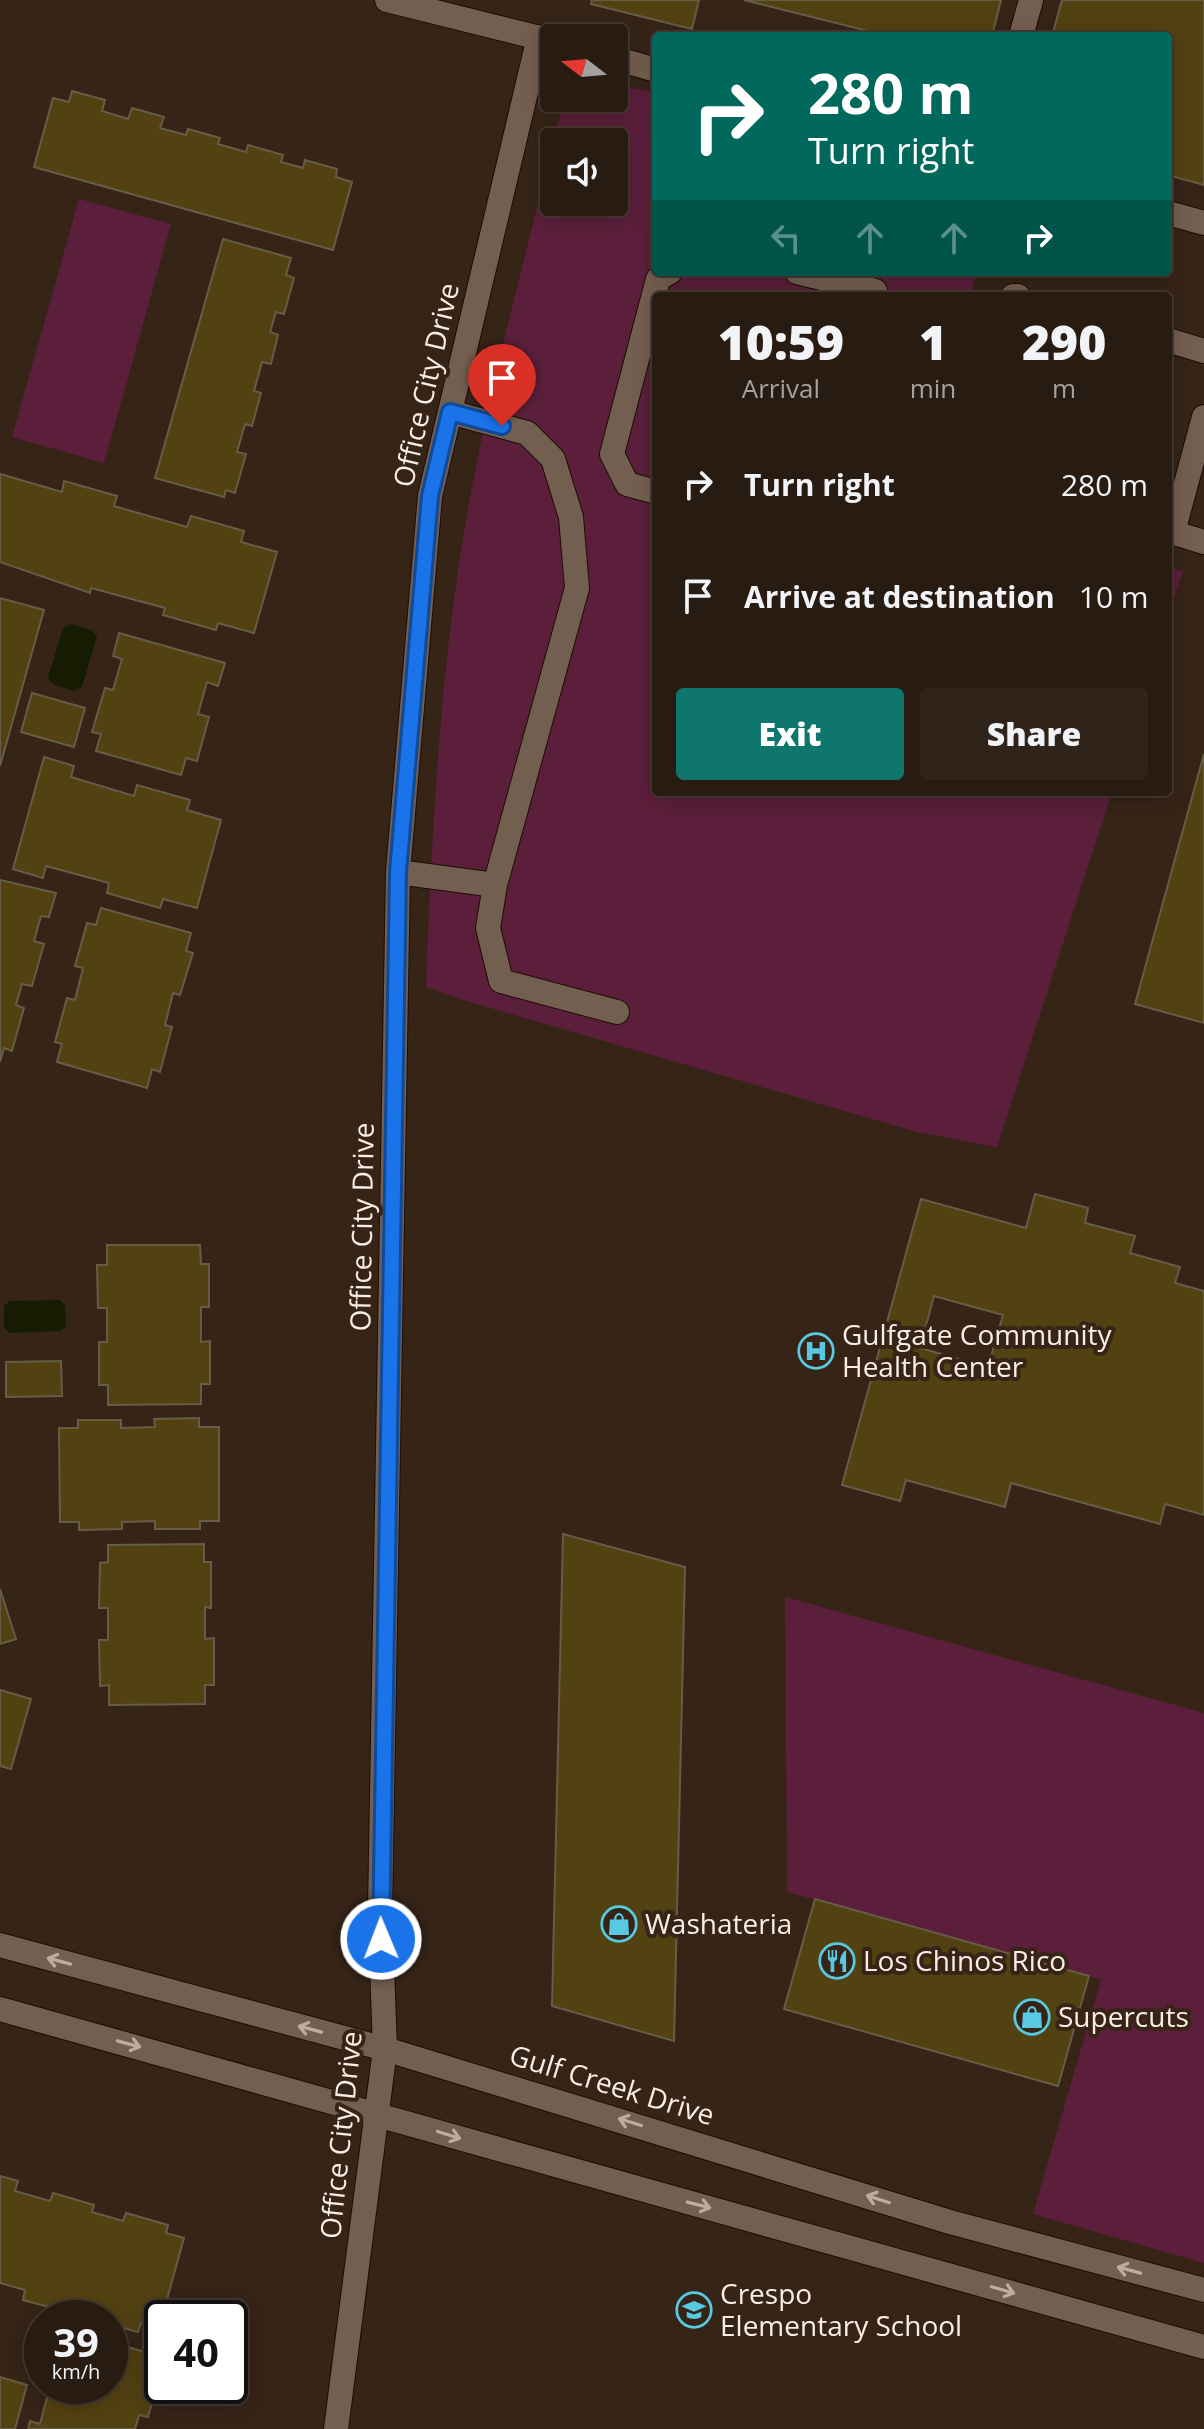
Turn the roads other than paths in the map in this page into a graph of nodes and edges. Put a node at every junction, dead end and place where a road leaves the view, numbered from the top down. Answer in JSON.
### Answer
{"nodes":[{"id":1,"x":387,"y":0,"type":"edge"},
{"id":2,"x":1031,"y":0,"type":"edge"},
{"id":3,"x":1022,"y":32,"type":"edge"},
{"id":4,"x":540,"y":38,"type":"edge"},
{"id":5,"x":540,"y":62,"type":"edge"},
{"id":6,"x":628,"y":62,"type":"edge"},
{"id":7,"x":652,"y":69,"type":"edge"},
{"id":8,"x":1172,"y":214,"type":"edge"},
{"id":9,"x":1204,"y":223,"type":"edge"},
{"id":10,"x":820,"y":276,"type":"edge"},
{"id":11,"x":876,"y":286,"type":"edge"},
{"id":12,"x":652,"y":302,"type":"edge"},
{"id":13,"x":1172,"y":341,"type":"edge"},
{"id":14,"x":1204,"y":351,"type":"edge"},
{"id":15,"x":450,"y":412,"type":"junction"},
{"id":16,"x":1204,"y":417,"type":"edge"},
{"id":17,"x":652,"y":491,"type":"edge"},
{"id":18,"x":1172,"y":525,"type":"edge"},
{"id":19,"x":1172,"y":533,"type":"edge"},
{"id":20,"x":1204,"y":542,"type":"edge"},
{"id":21,"x":398,"y":872,"type":"junction"},
{"id":22,"x":495,"y":885,"type":"junction"},
{"id":23,"x":617,"y":1012,"type":"dead end"},
{"id":24,"x":0,"y":1945,"type":"edge"},
{"id":25,"x":0,"y":2009,"type":"edge"},
{"id":26,"x":385,"y":2049,"type":"junction"},
{"id":27,"x":374,"y":2112,"type":"junction"},
{"id":28,"x":1204,"y":2290,"type":"edge"},
{"id":29,"x":1204,"y":2347,"type":"edge"},
{"id":30,"x":336,"y":2429,"type":"edge"}],
"edges":[{"from":1,"to":4,"type":"street"},
{"from":2,"to":3,"type":"street"},
{"from":5,"to":15,"type":"street","name":"Office City Drive"},
{"from":6,"to":7,"type":"street"},
{"from":8,"to":9,"type":"street"},
{"from":10,"to":11,"type":"street"},
{"from":12,"to":17,"type":"street"},
{"from":13,"to":14,"type":"street"},
{"from":15,"to":21,"type":"street","name":"Office City Drive"},
{"from":15,"to":22,"type":"street"},
{"from":16,"to":18,"type":"street"},
{"from":19,"to":20,"type":"street"},
{"from":21,"to":22,"type":"street"},
{"from":21,"to":26,"type":"street","name":"Office City Drive"},
{"from":22,"to":23,"type":"street"},
{"from":26,"to":24,"type":"street","name":"Gulf Creek Drive","one_way":true},
{"from":25,"to":27,"type":"street","one_way":true},
{"from":26,"to":27,"type":"street","name":"Office City Drive"},
{"from":28,"to":26,"type":"street","name":"Gulf Creek Drive","one_way":true},
{"from":27,"to":29,"type":"street","one_way":true},
{"from":27,"to":30,"type":"street","name":"Office City Drive"}]}
